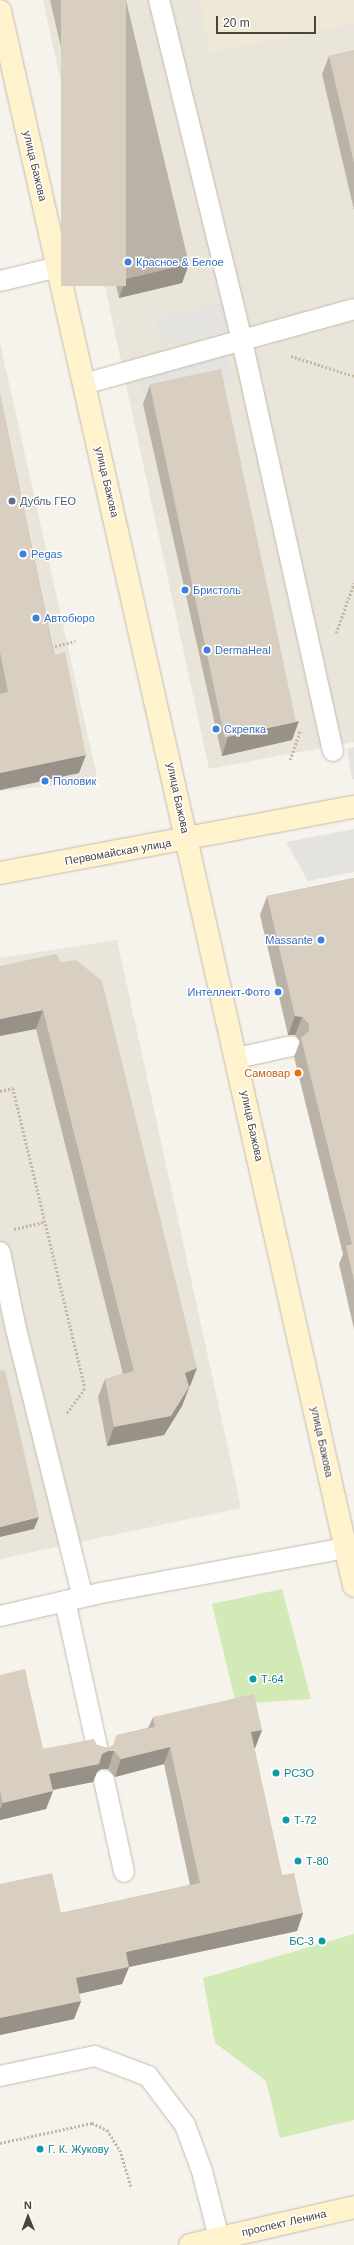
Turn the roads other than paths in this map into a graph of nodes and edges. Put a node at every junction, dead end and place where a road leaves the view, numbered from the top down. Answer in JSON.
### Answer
{"nodes":[{"id":1,"x":159,"y":0,"type":"edge"},
{"id":2,"x":0,"y":11,"type":"edge"},
{"id":3,"x":58,"y":268,"type":"junction"},
{"id":4,"x":0,"y":281,"type":"edge"},
{"id":5,"x":354,"y":309,"type":"edge"},
{"id":6,"x":242,"y":341,"type":"junction"},
{"id":7,"x":84,"y":384,"type":"junction"},
{"id":8,"x":333,"y":751,"type":"dead end"},
{"id":9,"x":354,"y":807,"type":"edge"},
{"id":10,"x":187,"y":840,"type":"junction"},
{"id":11,"x":0,"y":873,"type":"edge"},
{"id":12,"x":291,"y":1046,"type":"dead end"},
{"id":13,"x":237,"y":1058,"type":"junction"},
{"id":14,"x":0,"y":1252,"type":"edge"},
{"id":15,"x":8,"y":1331,"type":"edge"},
{"id":16,"x":345,"y":1548,"type":"junction"},
{"id":17,"x":354,"y":1586,"type":"edge"},
{"id":18,"x":74,"y":1599,"type":"junction"},
{"id":19,"x":0,"y":1616,"type":"edge"},
{"id":20,"x":99,"y":1755,"type":"edge"},
{"id":21,"x":104,"y":1780,"type":"dead end"},
{"id":22,"x":124,"y":1872,"type":"dead end"},
{"id":23,"x":0,"y":2076,"type":"edge"},
{"id":24,"x":354,"y":2207,"type":"edge"},
{"id":25,"x":220,"y":2238,"type":"junction"},
{"id":26,"x":190,"y":2245,"type":"edge"}],
"edges":[{"from":1,"to":6,"type":"lane"},
{"from":2,"to":3,"type":"street","name":"улица Бажова"},
{"from":3,"to":4,"type":"lane"},
{"from":3,"to":7,"type":"street","name":"улица Бажова"},
{"from":5,"to":6,"type":"lane"},
{"from":6,"to":7,"type":"lane"},
{"from":6,"to":8,"type":"lane"},
{"from":7,"to":10,"type":"street","name":"улица Бажова"},
{"from":9,"to":10,"type":"street","name":"Первомайская улица"},
{"from":10,"to":11,"type":"street","name":"Первомайская улица"},
{"from":10,"to":13,"type":"street","name":"улица Бажова"},
{"from":12,"to":13,"type":"lane"},
{"from":13,"to":16,"type":"street","name":"улица Бажова"},
{"from":14,"to":15,"type":"lane"},
{"from":15,"to":18,"type":"lane"},
{"from":16,"to":17,"type":"street","name":"улица Бажова"},
{"from":16,"to":18,"type":"lane"},
{"from":18,"to":19,"type":"lane"},
{"from":18,"to":20,"type":"lane"},
{"from":21,"to":22,"type":"lane"},
{"from":23,"to":25,"type":"lane"},
{"from":24,"to":25,"type":"street","name":"проспект Ленина"},
{"from":25,"to":26,"type":"street","name":"проспект Ленина"}]}
